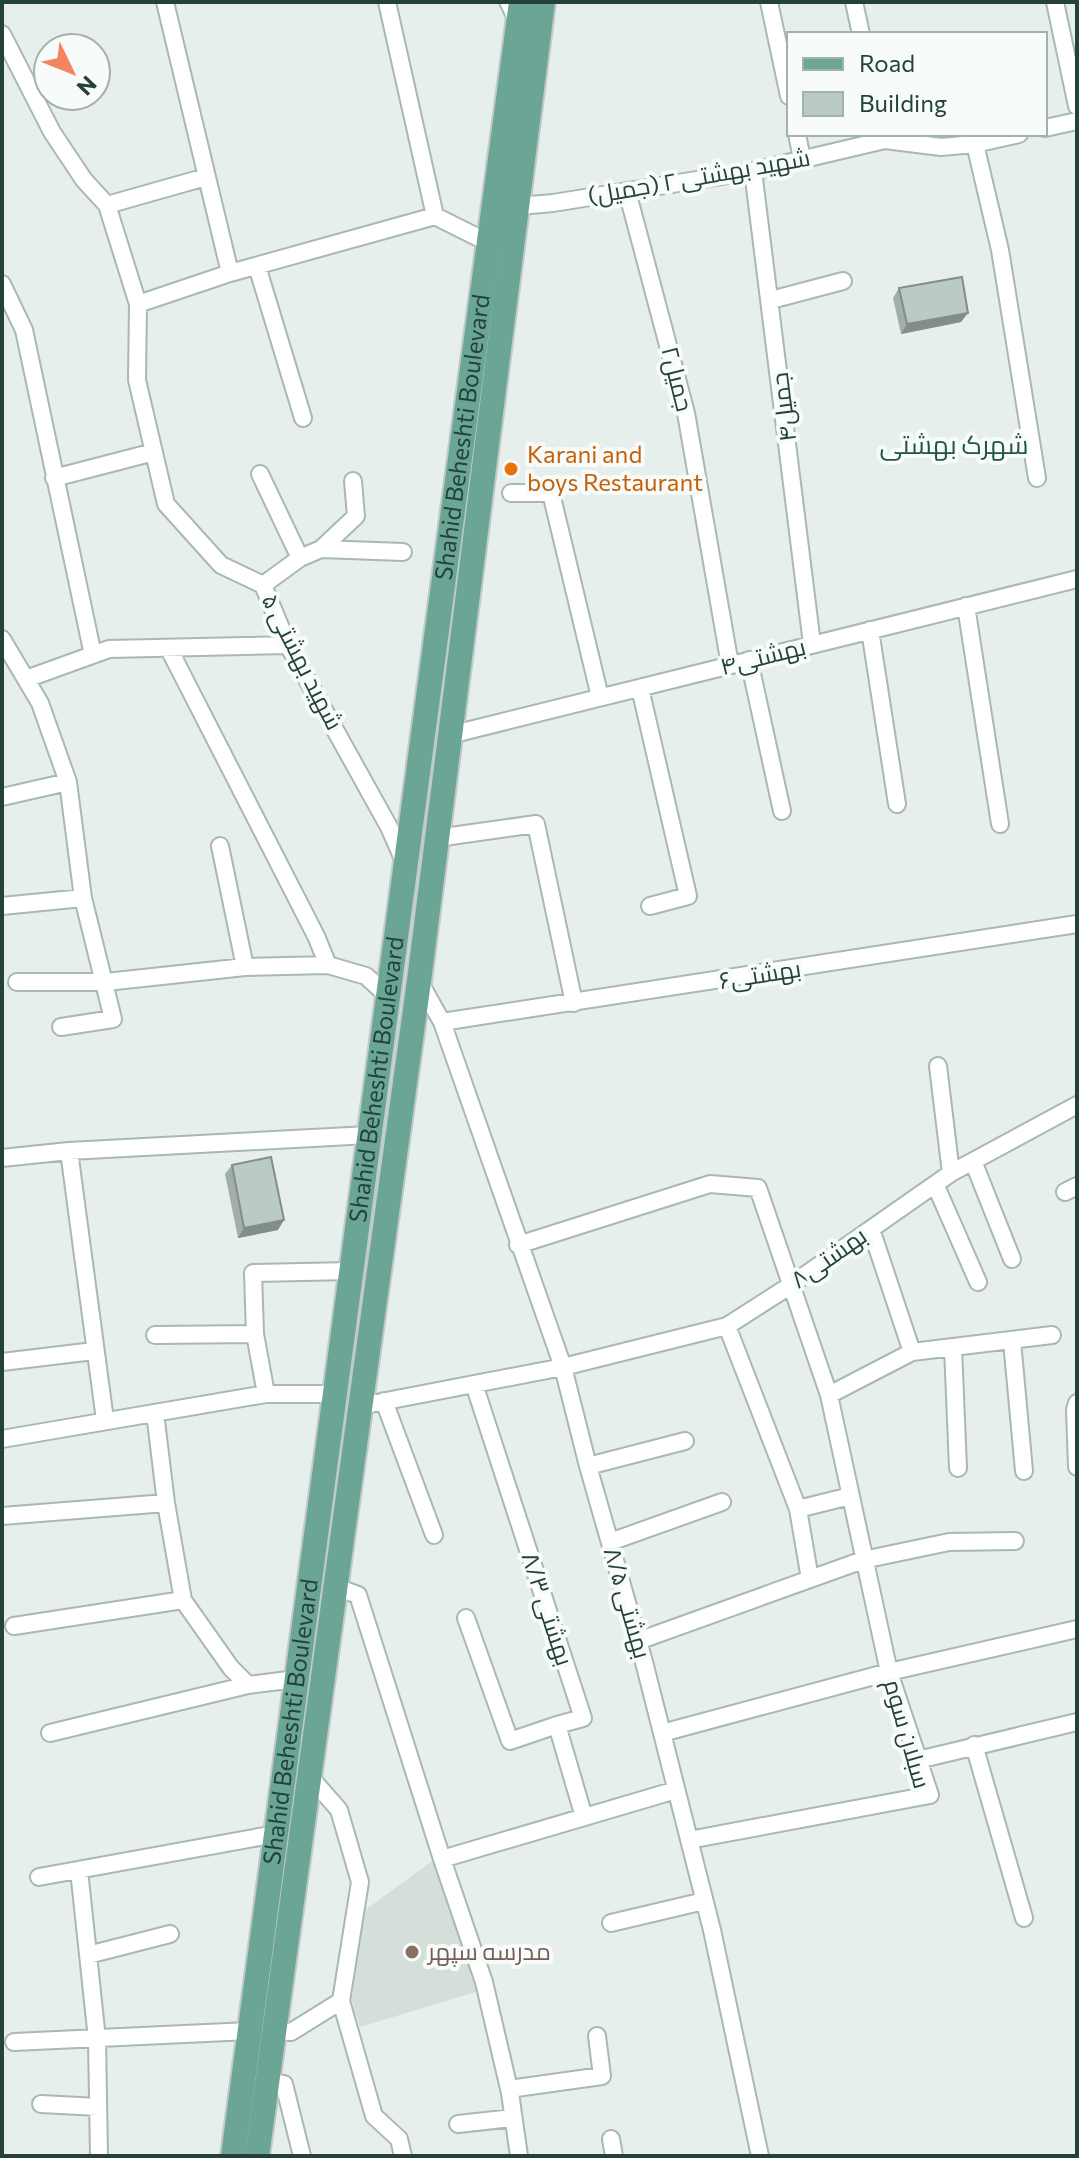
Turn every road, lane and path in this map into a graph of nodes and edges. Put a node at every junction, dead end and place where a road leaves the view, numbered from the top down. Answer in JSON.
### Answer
{"nodes":[{"id":1,"x":165,"y":2,"type":"edge"},
{"id":2,"x":387,"y":2,"type":"edge"},
{"id":3,"x":504,"y":2,"type":"edge"},
{"id":4,"x":521,"y":2,"type":"edge"},
{"id":5,"x":543,"y":2,"type":"edge"},
{"id":6,"x":769,"y":2,"type":"edge"},
{"id":7,"x":854,"y":2,"type":"edge"},
{"id":8,"x":1055,"y":2,"type":"edge"},
{"id":9,"x":517,"y":31,"type":"junction"},
{"id":10,"x":861,"y":32,"type":"edge"},
{"id":11,"x":2,"y":34,"type":"edge"},
{"id":12,"x":787,"y":87,"type":"edge"},
{"id":13,"x":1077,"y":106,"type":"edge"},
{"id":14,"x":1077,"y":121,"type":"edge"},
{"id":15,"x":1047,"y":128,"type":"edge"},
{"id":16,"x":797,"y":136,"type":"edge"},
{"id":17,"x":1010,"y":136,"type":"edge"},
{"id":18,"x":885,"y":137,"type":"edge"},
{"id":19,"x":975,"y":144,"type":"junction"},
{"id":20,"x":802,"y":159,"type":"junction"},
{"id":21,"x":753,"y":171,"type":"junction"},
{"id":22,"x":206,"y":177,"type":"junction"},
{"id":23,"x":627,"y":191,"type":"junction"},
{"id":24,"x":107,"y":205,"type":"junction"},
{"id":25,"x":519,"y":206,"type":"junction"},
{"id":26,"x":435,"y":216,"type":"junction"},
{"id":27,"x":489,"y":243,"type":"junction"},
{"id":28,"x":257,"y":266,"type":"junction"},
{"id":29,"x":230,"y":273,"type":"junction"},
{"id":30,"x":843,"y":281,"type":"dead end"},
{"id":31,"x":2,"y":284,"type":"edge"},
{"id":32,"x":771,"y":300,"type":"junction"},
{"id":33,"x":138,"y":304,"type":"junction"},
{"id":34,"x":475,"y":342,"type":"junction"},
{"id":35,"x":500,"y":347,"type":"junction"},
{"id":36,"x":303,"y":418,"type":"dead end"},
{"id":37,"x":154,"y":452,"type":"junction"},
{"id":38,"x":260,"y":474,"type":"dead end"},
{"id":39,"x":54,"y":478,"type":"junction"},
{"id":40,"x":1037,"y":478,"type":"dead end"},
{"id":41,"x":353,"y":481,"type":"dead end"},
{"id":42,"x":511,"y":493,"type":"dead end"},
{"id":43,"x":321,"y":549,"type":"junction"},
{"id":44,"x":403,"y":552,"type":"dead end"},
{"id":45,"x":300,"y":558,"type":"junction"},
{"id":46,"x":1077,"y":579,"type":"edge"},
{"id":47,"x":263,"y":585,"type":"junction"},
{"id":48,"x":966,"y":606,"type":"junction"},
{"id":49,"x":870,"y":630,"type":"junction"},
{"id":50,"x":2,"y":639,"type":"edge"},
{"id":51,"x":812,"y":644,"type":"junction"},
{"id":52,"x":288,"y":645,"type":"junction"},
{"id":53,"x":169,"y":649,"type":"junction"},
{"id":54,"x":93,"y":655,"type":"junction"},
{"id":55,"x":749,"y":660,"type":"junction"},
{"id":56,"x":730,"y":665,"type":"junction"},
{"id":57,"x":26,"y":679,"type":"junction"},
{"id":58,"x":640,"y":688,"type":"junction"},
{"id":59,"x":600,"y":697,"type":"junction"},
{"id":60,"x":450,"y":735,"type":"junction"},
{"id":61,"x":68,"y":782,"type":"junction"},
{"id":62,"x":2,"y":797,"type":"edge"},
{"id":63,"x":897,"y":804,"type":"dead end"},
{"id":64,"x":782,"y":811,"type":"dead end"},
{"id":65,"x":1000,"y":824,"type":"dead end"},
{"id":66,"x":437,"y":838,"type":"junction"},
{"id":67,"x":220,"y":846,"type":"dead end"},
{"id":68,"x":405,"y":864,"type":"junction"},
{"id":69,"x":83,"y":898,"type":"junction"},
{"id":70,"x":2,"y":906,"type":"edge"},
{"id":71,"x":650,"y":906,"type":"dead end"},
{"id":72,"x":1077,"y":924,"type":"edge"},
{"id":73,"x":328,"y":965,"type":"junction"},
{"id":74,"x":245,"y":967,"type":"junction"},
{"id":75,"x":419,"y":981,"type":"junction"},
{"id":76,"x":17,"y":982,"type":"dead end"},
{"id":77,"x":106,"y":982,"type":"junction"},
{"id":78,"x":388,"y":996,"type":"junction"},
{"id":79,"x":574,"y":1003,"type":"junction"},
{"id":80,"x":442,"y":1022,"type":"junction"},
{"id":81,"x":61,"y":1027,"type":"dead end"},
{"id":82,"x":938,"y":1066,"type":"dead end"},
{"id":83,"x":1077,"y":1105,"type":"edge"},
{"id":84,"x":369,"y":1135,"type":"junction"},
{"id":85,"x":69,"y":1151,"type":"junction"},
{"id":86,"x":2,"y":1158,"type":"edge"},
{"id":87,"x":973,"y":1161,"type":"junction"},
{"id":88,"x":951,"y":1173,"type":"junction"},
{"id":89,"x":935,"y":1184,"type":"junction"},
{"id":90,"x":871,"y":1229,"type":"junction"},
{"id":91,"x":518,"y":1245,"type":"junction"},
{"id":92,"x":1012,"y":1259,"type":"dead end"},
{"id":93,"x":351,"y":1271,"type":"junction"},
{"id":94,"x":978,"y":1282,"type":"dead end"},
{"id":95,"x":791,"y":1285,"type":"junction"},
{"id":96,"x":727,"y":1326,"type":"junction"},
{"id":97,"x":255,"y":1334,"type":"junction"},
{"id":98,"x":155,"y":1335,"type":"dead end"},
{"id":99,"x":1052,"y":1335,"type":"dead end"},
{"id":100,"x":1012,"y":1341,"type":"junction"},
{"id":101,"x":953,"y":1348,"type":"junction"},
{"id":102,"x":94,"y":1351,"type":"junction"},
{"id":103,"x":912,"y":1352,"type":"junction"},
{"id":104,"x":2,"y":1362,"type":"edge"},
{"id":105,"x":563,"y":1367,"type":"junction"},
{"id":106,"x":474,"y":1384,"type":"junction"},
{"id":107,"x":266,"y":1394,"type":"junction"},
{"id":108,"x":333,"y":1394,"type":"junction"},
{"id":109,"x":829,"y":1395,"type":"junction"},
{"id":110,"x":1077,"y":1403,"type":"edge"},
{"id":111,"x":372,"y":1404,"type":"junction"},
{"id":112,"x":155,"y":1413,"type":"junction"},
{"id":113,"x":105,"y":1420,"type":"junction"},
{"id":114,"x":2,"y":1439,"type":"edge"},
{"id":115,"x":685,"y":1441,"type":"dead end"},
{"id":116,"x":588,"y":1466,"type":"junction"},
{"id":117,"x":1077,"y":1467,"type":"edge"},
{"id":118,"x":958,"y":1468,"type":"dead end"},
{"id":119,"x":1024,"y":1471,"type":"dead end"},
{"id":120,"x":850,"y":1496,"type":"junction"},
{"id":121,"x":722,"y":1502,"type":"dead end"},
{"id":122,"x":166,"y":1503,"type":"junction"},
{"id":123,"x":798,"y":1509,"type":"junction"},
{"id":124,"x":2,"y":1516,"type":"edge"},
{"id":125,"x":434,"y":1535,"type":"dead end"},
{"id":126,"x":1015,"y":1541,"type":"dead end"},
{"id":127,"x":610,"y":1542,"type":"junction"},
{"id":128,"x":863,"y":1560,"type":"junction"},
{"id":129,"x":810,"y":1579,"type":"junction"},
{"id":130,"x":336,"y":1587,"type":"junction"},
{"id":131,"x":183,"y":1600,"type":"junction"},
{"id":132,"x":466,"y":1618,"type":"dead end"},
{"id":133,"x":14,"y":1626,"type":"dead end"},
{"id":134,"x":1077,"y":1629,"type":"edge"},
{"id":135,"x":638,"y":1641,"type":"junction"},
{"id":136,"x":889,"y":1672,"type":"junction"},
{"id":137,"x":296,"y":1679,"type":"junction"},
{"id":138,"x":248,"y":1685,"type":"junction"},
{"id":139,"x":1077,"y":1722,"type":"edge"},
{"id":140,"x":557,"y":1725,"type":"junction"},
{"id":141,"x":50,"y":1733,"type":"dead end"},
{"id":142,"x":662,"y":1733,"type":"junction"},
{"id":143,"x":974,"y":1745,"type":"junction"},
{"id":144,"x":918,"y":1760,"type":"junction"},
{"id":145,"x":311,"y":1778,"type":"junction"},
{"id":146,"x":676,"y":1790,"type":"junction"},
{"id":147,"x":584,"y":1817,"type":"junction"},
{"id":148,"x":276,"y":1834,"type":"junction"},
{"id":149,"x":689,"y":1840,"type":"junction"},
{"id":150,"x":442,"y":1859,"type":"junction"},
{"id":151,"x":79,"y":1870,"type":"junction"},
{"id":152,"x":39,"y":1877,"type":"dead end"},
{"id":153,"x":704,"y":1901,"type":"junction"},
{"id":154,"x":1024,"y":1918,"type":"dead end"},
{"id":155,"x":611,"y":1923,"type":"dead end"},
{"id":156,"x":170,"y":1934,"type":"dead end"},
{"id":157,"x":88,"y":1955,"type":"junction"},
{"id":158,"x":341,"y":2001,"type":"junction"},
{"id":159,"x":249,"y":2031,"type":"junction"},
{"id":160,"x":274,"y":2031,"type":"junction"},
{"id":161,"x":597,"y":2036,"type":"dead end"},
{"id":162,"x":97,"y":2039,"type":"junction"},
{"id":163,"x":14,"y":2042,"type":"dead end"},
{"id":164,"x":268,"y":2081,"type":"junction"},
{"id":165,"x":509,"y":2089,"type":"junction"},
{"id":166,"x":41,"y":2104,"type":"dead end"},
{"id":167,"x":98,"y":2107,"type":"junction"},
{"id":168,"x":239,"y":2110,"type":"junction"},
{"id":169,"x":263,"y":2112,"type":"junction"},
{"id":170,"x":513,"y":2118,"type":"junction"},
{"id":171,"x":458,"y":2124,"type":"dead end"},
{"id":172,"x":99,"y":2156,"type":"edge"},
{"id":173,"x":233,"y":2156,"type":"edge"},
{"id":174,"x":257,"y":2156,"type":"edge"},
{"id":175,"x":302,"y":2156,"type":"edge"},
{"id":176,"x":403,"y":2156,"type":"edge"},
{"id":177,"x":519,"y":2156,"type":"edge"},
{"id":178,"x":760,"y":2156,"type":"edge"}],
"edges":[{"from":1,"to":22,"type":"street"},
{"from":2,"to":26,"type":"street"},
{"from":3,"to":9,"type":"lane"},
{"from":4,"to":9,"type":"main road","name":"Shahid Beheshti Boulevard"},
{"from":5,"to":25,"type":"main road","name":"Shahid Beheshti Boulevard"},
{"from":6,"to":12,"type":"street"},
{"from":7,"to":10,"type":"street"},
{"from":8,"to":13,"type":"street"},
{"from":9,"to":27,"type":"main road","name":"Shahid Beheshti Boulevard"},
{"from":11,"to":24,"type":"street"},
{"from":14,"to":15,"type":"street"},
{"from":16,"to":20,"type":"street"},
{"from":17,"to":19,"type":"street","name":"شهید بهشتی ۲ (جمیل)"},
{"from":18,"to":19,"type":"street","name":"شهید بهشتی ۲ (جمیل)"},
{"from":18,"to":20,"type":"street","name":"شهید بهشتی ۲ (جمیل)"},
{"from":19,"to":40,"type":"street"},
{"from":20,"to":21,"type":"street","name":"شهید بهشتی ۲ (جمیل)"},
{"from":21,"to":23,"type":"street","name":"شهید بهشتی ۲ (جمیل)"},
{"from":21,"to":32,"type":"street","name":"جمیل۴"},
{"from":22,"to":24,"type":"street"},
{"from":22,"to":29,"type":"street"},
{"from":23,"to":25,"type":"street","name":"شهید بهشتی ۲ (جمیل)"},
{"from":23,"to":56,"type":"street","name":"جمیل۲"},
{"from":24,"to":33,"type":"street","name":"شهید بهشتی ۵"},
{"from":25,"to":35,"type":"main road","name":"Shahid Beheshti Boulevard"},
{"from":26,"to":27,"type":"street"},
{"from":26,"to":28,"type":"street"},
{"from":27,"to":34,"type":"main road","name":"Shahid Beheshti Boulevard"},
{"from":28,"to":29,"type":"street"},
{"from":28,"to":36,"type":"street"},
{"from":29,"to":33,"type":"street"},
{"from":30,"to":32,"type":"street"},
{"from":31,"to":39,"type":"street"},
{"from":32,"to":51,"type":"street","name":"جمیل۴"},
{"from":33,"to":37,"type":"street","name":"شهید بهشتی ۵"},
{"from":34,"to":35,"type":"main road"},
{"from":34,"to":68,"type":"main road","name":"Shahid Beheshti Boulevard"},
{"from":35,"to":60,"type":"main road","name":"Shahid Beheshti Boulevard"},
{"from":37,"to":39,"type":"street"},
{"from":37,"to":47,"type":"street","name":"شهید بهشتی ۵"},
{"from":38,"to":45,"type":"street"},
{"from":39,"to":54,"type":"street"},
{"from":41,"to":43,"type":"street"},
{"from":42,"to":59,"type":"street"},
{"from":43,"to":44,"type":"street"},
{"from":43,"to":45,"type":"street"},
{"from":45,"to":47,"type":"street"},
{"from":46,"to":48,"type":"street","name":"بهشتی۴"},
{"from":47,"to":52,"type":"street","name":"شهید بهشتی ۵"},
{"from":48,"to":49,"type":"street","name":"بهشتی۴"},
{"from":48,"to":65,"type":"street"},
{"from":49,"to":51,"type":"street","name":"بهشتی۴"},
{"from":49,"to":63,"type":"street"},
{"from":50,"to":57,"type":"street"},
{"from":51,"to":55,"type":"street","name":"بهشتی۴"},
{"from":52,"to":53,"type":"street"},
{"from":52,"to":68,"type":"street","name":"شهید بهشتی ۵"},
{"from":53,"to":54,"type":"street"},
{"from":53,"to":73,"type":"street"},
{"from":54,"to":57,"type":"street"},
{"from":55,"to":56,"type":"street","name":"بهشتی۴"},
{"from":55,"to":64,"type":"street"},
{"from":56,"to":58,"type":"street","name":"بهشتی۴"},
{"from":57,"to":61,"type":"street"},
{"from":58,"to":59,"type":"street","name":"بهشتی۴"},
{"from":58,"to":71,"type":"street"},
{"from":59,"to":60,"type":"street","name":"بهشتی۴"},
{"from":60,"to":66,"type":"main road","name":"Shahid Beheshti Boulevard"},
{"from":61,"to":62,"type":"street"},
{"from":61,"to":69,"type":"street"},
{"from":66,"to":75,"type":"main road","name":"Shahid Beheshti Boulevard"},
{"from":66,"to":79,"type":"street"},
{"from":67,"to":74,"type":"street"},
{"from":68,"to":78,"type":"main road","name":"Shahid Beheshti Boulevard"},
{"from":69,"to":70,"type":"street"},
{"from":69,"to":77,"type":"street"},
{"from":72,"to":79,"type":"street","name":"بهشتی۶"},
{"from":73,"to":74,"type":"street"},
{"from":73,"to":78,"type":"street"},
{"from":74,"to":77,"type":"street"},
{"from":75,"to":80,"type":"street","name":"بهشتی ۸/۵"},
{"from":75,"to":111,"type":"main road","name":"Shahid Beheshti Boulevard"},
{"from":76,"to":77,"type":"street"},
{"from":77,"to":81,"type":"street"},
{"from":78,"to":84,"type":"main road","name":"Shahid Beheshti Boulevard"},
{"from":79,"to":80,"type":"street","name":"بهشتی۶"},
{"from":80,"to":91,"type":"street","name":"بهشتی ۸/۵"},
{"from":82,"to":88,"type":"street"},
{"from":83,"to":87,"type":"street","name":"بهشتی۸"},
{"from":84,"to":85,"type":"street"},
{"from":84,"to":93,"type":"main road","name":"Shahid Beheshti Boulevard"},
{"from":85,"to":86,"type":"street"},
{"from":85,"to":102,"type":"street"},
{"from":87,"to":88,"type":"street","name":"بهشتی۸"},
{"from":87,"to":92,"type":"street"},
{"from":88,"to":89,"type":"street","name":"بهشتی۸"},
{"from":89,"to":90,"type":"street","name":"بهشتی۸"},
{"from":89,"to":94,"type":"street"},
{"from":90,"to":95,"type":"street","name":"بهشتی۸"},
{"from":90,"to":103,"type":"street"},
{"from":91,"to":95,"type":"street"},
{"from":91,"to":105,"type":"street","name":"بهشتی ۸/۵"},
{"from":93,"to":97,"type":"street"},
{"from":93,"to":108,"type":"main road","name":"Shahid Beheshti Boulevard"},
{"from":95,"to":96,"type":"street","name":"بهشتی۸"},
{"from":95,"to":109,"type":"street"},
{"from":96,"to":105,"type":"street","name":"بهشتی۸"},
{"from":96,"to":123,"type":"street"},
{"from":97,"to":98,"type":"street"},
{"from":97,"to":107,"type":"street"},
{"from":99,"to":100,"type":"street"},
{"from":100,"to":101,"type":"street"},
{"from":100,"to":119,"type":"street"},
{"from":101,"to":103,"type":"street"},
{"from":101,"to":118,"type":"street"},
{"from":102,"to":104,"type":"street"},
{"from":102,"to":113,"type":"street"},
{"from":103,"to":109,"type":"street"},
{"from":105,"to":106,"type":"street","name":"بهشتی۸"},
{"from":105,"to":116,"type":"street","name":"بهشتی ۸/۵"},
{"from":106,"to":111,"type":"street","name":"بهشتی۸"},
{"from":106,"to":140,"type":"street","name":"بهشتی ۸/۳"},
{"from":107,"to":108,"type":"street"},
{"from":107,"to":112,"type":"street"},
{"from":108,"to":137,"type":"main road","name":"Shahid Beheshti Boulevard"},
{"from":109,"to":120,"type":"street"},
{"from":110,"to":117,"type":"street"},
{"from":111,"to":125,"type":"street"},
{"from":111,"to":130,"type":"main road","name":"Shahid Beheshti Boulevard"},
{"from":112,"to":113,"type":"street"},
{"from":112,"to":122,"type":"street"},
{"from":113,"to":114,"type":"street"},
{"from":115,"to":116,"type":"street"},
{"from":116,"to":127,"type":"street","name":"بهشتی ۸/۵"},
{"from":120,"to":123,"type":"street"},
{"from":120,"to":128,"type":"street"},
{"from":121,"to":127,"type":"street"},
{"from":122,"to":124,"type":"street"},
{"from":122,"to":131,"type":"street"},
{"from":123,"to":129,"type":"street"},
{"from":126,"to":128,"type":"street"},
{"from":127,"to":135,"type":"street","name":"بهشتی ۸/۵"},
{"from":128,"to":129,"type":"street"},
{"from":128,"to":136,"type":"street"},
{"from":129,"to":135,"type":"street"},
{"from":130,"to":145,"type":"main road","name":"Shahid Beheshti Boulevard"},
{"from":130,"to":150,"type":"street"},
{"from":131,"to":133,"type":"street"},
{"from":131,"to":138,"type":"street"},
{"from":132,"to":140,"type":"street"},
{"from":134,"to":136,"type":"street","name":"سبلان سوم"},
{"from":135,"to":142,"type":"street","name":"بهشتی ۸/۵"},
{"from":136,"to":142,"type":"street"},
{"from":136,"to":144,"type":"street","name":"سبلان سوم"},
{"from":137,"to":138,"type":"street"},
{"from":137,"to":148,"type":"main road","name":"Shahid Beheshti Boulevard"},
{"from":138,"to":141,"type":"street"},
{"from":139,"to":143,"type":"street"},
{"from":140,"to":147,"type":"street"},
{"from":142,"to":146,"type":"street","name":"بهشتی ۸/۵"},
{"from":143,"to":144,"type":"street"},
{"from":143,"to":154,"type":"street"},
{"from":144,"to":149,"type":"street","name":"سبلان سوم"},
{"from":145,"to":158,"type":"street"},
{"from":145,"to":160,"type":"main road","name":"Shahid Beheshti Boulevard"},
{"from":146,"to":147,"type":"street"},
{"from":146,"to":149,"type":"street","name":"بهشتی ۸/۵"},
{"from":147,"to":150,"type":"street"},
{"from":148,"to":151,"type":"street"},
{"from":148,"to":159,"type":"main road","name":"Shahid Beheshti Boulevard"},
{"from":149,"to":153,"type":"street","name":"بهشتی ۸/۵"},
{"from":150,"to":165,"type":"street"},
{"from":151,"to":152,"type":"street"},
{"from":151,"to":157,"type":"street"},
{"from":153,"to":155,"type":"street"},
{"from":153,"to":178,"type":"street","name":"بهشتی ۸/۵"},
{"from":156,"to":157,"type":"street"},
{"from":157,"to":162,"type":"street"},
{"from":158,"to":160,"type":"street"},
{"from":158,"to":176,"type":"street"},
{"from":159,"to":162,"type":"street"},
{"from":159,"to":168,"type":"main road","name":"Shahid Beheshti Boulevard"},
{"from":160,"to":164,"type":"main road","name":"Shahid Beheshti Boulevard"},
{"from":161,"to":165,"type":"street"},
{"from":162,"to":163,"type":"street"},
{"from":162,"to":167,"type":"street"},
{"from":164,"to":169,"type":"main road","name":"Shahid Beheshti Boulevard"},
{"from":164,"to":175,"type":"street"},
{"from":165,"to":170,"type":"street"},
{"from":166,"to":167,"type":"street"},
{"from":167,"to":172,"type":"street"},
{"from":168,"to":169,"type":"main road"},
{"from":168,"to":173,"type":"main road","name":"Shahid Beheshti Boulevard"},
{"from":169,"to":174,"type":"main road","name":"Shahid Beheshti Boulevard"},
{"from":170,"to":171,"type":"street"},
{"from":170,"to":177,"type":"street"}]}
